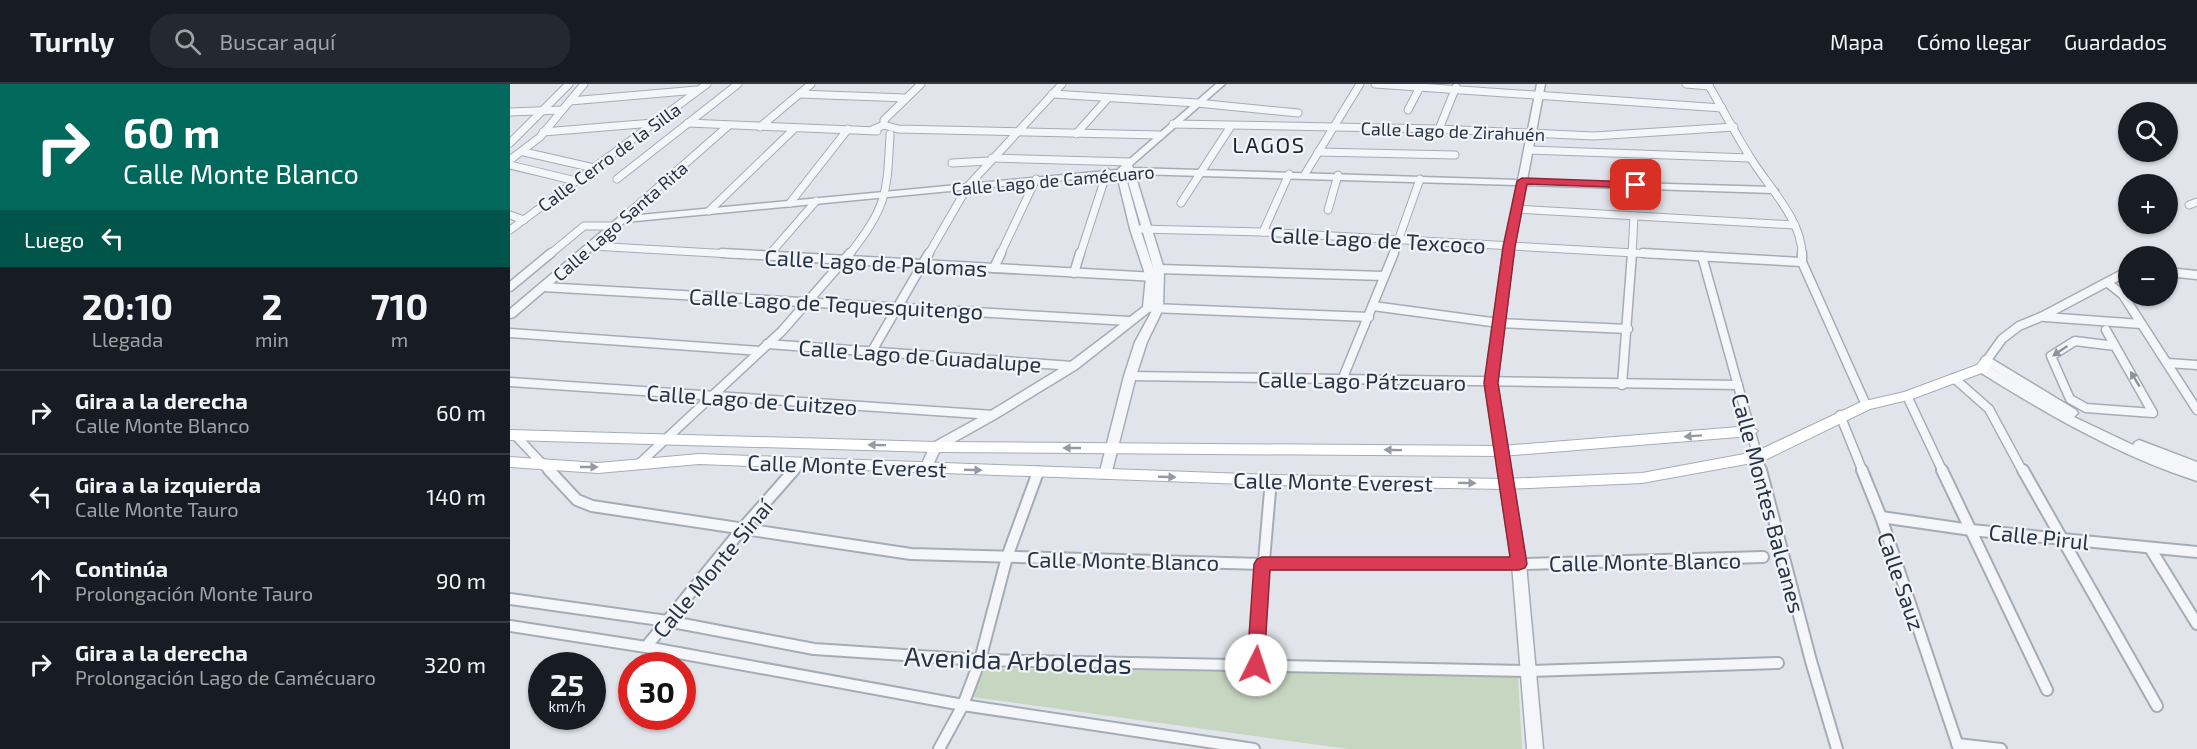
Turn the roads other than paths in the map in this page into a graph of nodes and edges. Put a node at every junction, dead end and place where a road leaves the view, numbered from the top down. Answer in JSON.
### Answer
{"nodes":[{"id":1,"x":569,"y":84,"type":"edge"},
{"id":2,"x":584,"y":84,"type":"edge"},
{"id":3,"x":707,"y":84,"type":"edge"},
{"id":4,"x":738,"y":84,"type":"edge"},
{"id":5,"x":811,"y":84,"type":"edge"},
{"id":6,"x":921,"y":84,"type":"edge"},
{"id":7,"x":1062,"y":84,"type":"edge"},
{"id":8,"x":1221,"y":84,"type":"edge"},
{"id":9,"x":1360,"y":84,"type":"edge"},
{"id":10,"x":1375,"y":84,"type":"edge"},
{"id":11,"x":1541,"y":84,"type":"edge"},
{"id":12,"x":1686,"y":84,"type":"edge"},
{"id":13,"x":1708,"y":85,"type":"edge"},
{"id":14,"x":1420,"y":87,"type":"junction"},
{"id":15,"x":1456,"y":87,"type":"edge"},
{"id":16,"x":699,"y":90,"type":"junction"},
{"id":17,"x":799,"y":94,"type":"junction"},
{"id":18,"x":1052,"y":94,"type":"junction"},
{"id":19,"x":1538,"y":97,"type":"junction"},
{"id":20,"x":906,"y":98,"type":"junction"},
{"id":21,"x":1108,"y":98,"type":"junction"},
{"id":22,"x":570,"y":101,"type":"junction"},
{"id":23,"x":1197,"y":103,"type":"junction"},
{"id":24,"x":1722,"y":108,"type":"junction"},
{"id":25,"x":562,"y":110,"type":"junction"},
{"id":26,"x":1408,"y":110,"type":"dead end"},
{"id":27,"x":541,"y":111,"type":"junction"},
{"id":28,"x":510,"y":112,"type":"edge"},
{"id":29,"x":1298,"y":113,"type":"dead end"},
{"id":30,"x":655,"y":122,"type":"junction"},
{"id":31,"x":688,"y":123,"type":"junction"},
{"id":32,"x":1173,"y":124,"type":"junction"},
{"id":33,"x":884,"y":125,"type":"junction"},
{"id":34,"x":728,"y":126,"type":"junction"},
{"id":35,"x":1231,"y":126,"type":"junction"},
{"id":36,"x":760,"y":127,"type":"junction"},
{"id":37,"x":1335,"y":127,"type":"junction"},
{"id":38,"x":1734,"y":127,"type":"junction"},
{"id":39,"x":795,"y":128,"type":"junction"},
{"id":40,"x":848,"y":129,"type":"junction"},
{"id":41,"x":1438,"y":129,"type":"junction"},
{"id":42,"x":873,"y":130,"type":"junction"},
{"id":43,"x":894,"y":131,"type":"junction"},
{"id":44,"x":543,"y":132,"type":"junction"},
{"id":45,"x":1017,"y":132,"type":"junction"},
{"id":46,"x":1531,"y":132,"type":"junction"},
{"id":47,"x":1076,"y":134,"type":"junction"},
{"id":48,"x":1633,"y":134,"type":"junction"},
{"id":49,"x":1160,"y":135,"type":"junction"},
{"id":50,"x":510,"y":143,"type":"edge"},
{"id":51,"x":1528,"y":150,"type":"junction"},
{"id":52,"x":524,"y":152,"type":"junction"},
{"id":53,"x":1318,"y":152,"type":"junction"},
{"id":54,"x":1633,"y":153,"type":"junction"},
{"id":55,"x":1455,"y":155,"type":"dead end"},
{"id":56,"x":1750,"y":158,"type":"junction"},
{"id":57,"x":510,"y":160,"type":"edge"},
{"id":58,"x":991,"y":160,"type":"junction"},
{"id":59,"x":952,"y":163,"type":"dead end"},
{"id":60,"x":510,"y":165,"type":"edge"},
{"id":61,"x":1127,"y":167,"type":"junction"},
{"id":62,"x":594,"y":168,"type":"junction"},
{"id":63,"x":1200,"y":171,"type":"junction"},
{"id":64,"x":1107,"y":172,"type":"junction"},
{"id":65,"x":1289,"y":174,"type":"junction"},
{"id":66,"x":1305,"y":174,"type":"junction"},
{"id":67,"x":1338,"y":175,"type":"junction"},
{"id":68,"x":617,"y":178,"type":"dead end"},
{"id":69,"x":1420,"y":178,"type":"junction"},
{"id":70,"x":1036,"y":179,"type":"junction"},
{"id":71,"x":576,"y":181,"type":"junction"},
{"id":72,"x":1522,"y":181,"type":"junction"},
{"id":73,"x":968,"y":186,"type":"junction"},
{"id":74,"x":1773,"y":190,"type":"junction"},
{"id":75,"x":886,"y":194,"type":"junction"},
{"id":76,"x":816,"y":201,"type":"junction"},
{"id":77,"x":2197,"y":202,"type":"edge"},
{"id":78,"x":789,"y":203,"type":"junction"},
{"id":79,"x":1181,"y":203,"type":"dead end"},
{"id":80,"x":2189,"y":205,"type":"dead end"},
{"id":81,"x":1516,"y":209,"type":"junction"},
{"id":82,"x":1328,"y":210,"type":"dead end"},
{"id":83,"x":709,"y":212,"type":"junction"},
{"id":84,"x":510,"y":215,"type":"edge"},
{"id":85,"x":1634,"y":216,"type":"junction"},
{"id":86,"x":524,"y":220,"type":"junction"},
{"id":87,"x":618,"y":223,"type":"junction"},
{"id":88,"x":1795,"y":225,"type":"junction"},
{"id":89,"x":1146,"y":227,"type":"junction"},
{"id":90,"x":1135,"y":229,"type":"junction"},
{"id":91,"x":510,"y":230,"type":"edge"},
{"id":92,"x":1263,"y":232,"type":"junction"},
{"id":93,"x":1399,"y":241,"type":"junction"},
{"id":94,"x":592,"y":246,"type":"junction"},
{"id":95,"x":1509,"y":247,"type":"junction"},
{"id":96,"x":1633,"y":252,"type":"junction"},
{"id":97,"x":768,"y":256,"type":"junction"},
{"id":98,"x":1702,"y":256,"type":"junction"},
{"id":99,"x":846,"y":260,"type":"junction"},
{"id":100,"x":1802,"y":262,"type":"junction"},
{"id":101,"x":923,"y":264,"type":"junction"},
{"id":102,"x":994,"y":268,"type":"junction"},
{"id":103,"x":1074,"y":273,"type":"junction"},
{"id":104,"x":2178,"y":273,"type":"edge"},
{"id":105,"x":1157,"y":274,"type":"junction"},
{"id":106,"x":2197,"y":275,"type":"edge"},
{"id":107,"x":1384,"y":276,"type":"junction"},
{"id":108,"x":2118,"y":278,"type":"edge"},
{"id":109,"x":2108,"y":283,"type":"junction"},
{"id":110,"x":510,"y":287,"type":"edge"},
{"id":111,"x":543,"y":287,"type":"junction"},
{"id":112,"x":809,"y":302,"type":"junction"},
{"id":113,"x":1373,"y":306,"type":"junction"},
{"id":114,"x":898,"y":307,"type":"junction"},
{"id":115,"x":1153,"y":308,"type":"junction"},
{"id":116,"x":510,"y":315,"type":"edge"},
{"id":117,"x":2043,"y":316,"type":"junction"},
{"id":118,"x":1369,"y":317,"type":"junction"},
{"id":119,"x":1129,"y":321,"type":"junction"},
{"id":120,"x":1499,"y":323,"type":"junction"},
{"id":121,"x":2141,"y":324,"type":"junction"},
{"id":122,"x":1628,"y":329,"type":"junction"},
{"id":123,"x":2106,"y":330,"type":"dead end"},
{"id":124,"x":510,"y":333,"type":"edge"},
{"id":125,"x":767,"y":344,"type":"junction"},
{"id":126,"x":2115,"y":346,"type":"junction"},
{"id":127,"x":760,"y":351,"type":"junction"},
{"id":128,"x":872,"y":351,"type":"junction"},
{"id":129,"x":2168,"y":363,"type":"junction"},
{"id":130,"x":1985,"y":364,"type":"junction"},
{"id":131,"x":2197,"y":365,"type":"edge"},
{"id":132,"x":1073,"y":366,"type":"junction"},
{"id":133,"x":1130,"y":376,"type":"junction"},
{"id":134,"x":1954,"y":378,"type":"junction"},
{"id":135,"x":1342,"y":380,"type":"junction"},
{"id":136,"x":510,"y":382,"type":"edge"},
{"id":137,"x":1491,"y":383,"type":"junction"},
{"id":138,"x":1622,"y":385,"type":"junction"},
{"id":139,"x":1738,"y":385,"type":"junction"},
{"id":140,"x":712,"y":396,"type":"junction"},
{"id":141,"x":1907,"y":396,"type":"junction"},
{"id":142,"x":1866,"y":405,"type":"junction"},
{"id":143,"x":2061,"y":406,"type":"junction"},
{"id":144,"x":2086,"y":408,"type":"junction"},
{"id":145,"x":2197,"y":410,"type":"edge"},
{"id":146,"x":993,"y":415,"type":"junction"},
{"id":147,"x":1840,"y":415,"type":"junction"},
{"id":148,"x":2070,"y":417,"type":"junction"},
{"id":149,"x":1751,"y":431,"type":"junction"},
{"id":150,"x":513,"y":435,"type":"edge"},
{"id":151,"x":665,"y":440,"type":"junction"},
{"id":152,"x":935,"y":447,"type":"junction"},
{"id":153,"x":1111,"y":448,"type":"junction"},
{"id":154,"x":1502,"y":451,"type":"junction"},
{"id":155,"x":1758,"y":457,"type":"junction"},
{"id":156,"x":510,"y":462,"type":"edge"},
{"id":157,"x":802,"y":462,"type":"junction"},
{"id":158,"x":640,"y":463,"type":"junction"},
{"id":159,"x":540,"y":464,"type":"junction"},
{"id":160,"x":2197,"y":467,"type":"edge"},
{"id":161,"x":926,"y":468,"type":"junction"},
{"id":162,"x":1038,"y":472,"type":"junction"},
{"id":163,"x":1105,"y":475,"type":"junction"},
{"id":164,"x":2197,"y":476,"type":"edge"},
{"id":165,"x":1505,"y":484,"type":"junction"},
{"id":166,"x":1270,"y":492,"type":"dead end"},
{"id":167,"x":1881,"y":517,"type":"junction"},
{"id":168,"x":742,"y":529,"type":"junction"},
{"id":169,"x":1971,"y":530,"type":"junction"},
{"id":170,"x":2060,"y":539,"type":"junction"},
{"id":171,"x":2150,"y":548,"type":"junction"},
{"id":172,"x":2197,"y":552,"type":"edge"},
{"id":173,"x":1007,"y":557,"type":"junction"},
{"id":174,"x":1764,"y":557,"type":"dead end"},
{"id":175,"x":1262,"y":564,"type":"junction"},
{"id":176,"x":1519,"y":564,"type":"junction"},
{"id":177,"x":510,"y":599,"type":"edge"},
{"id":178,"x":667,"y":621,"type":"junction"},
{"id":179,"x":2197,"y":624,"type":"edge"},
{"id":180,"x":510,"y":626,"type":"edge"},
{"id":181,"x":646,"y":647,"type":"junction"},
{"id":182,"x":980,"y":660,"type":"junction"},
{"id":183,"x":1778,"y":663,"type":"dead end"},
{"id":184,"x":1256,"y":665,"type":"junction"},
{"id":185,"x":1530,"y":671,"type":"junction"},
{"id":186,"x":2047,"y":690,"type":"dead end"},
{"id":187,"x":963,"y":705,"type":"junction"},
{"id":188,"x":2157,"y":706,"type":"dead end"},
{"id":189,"x":1958,"y":746,"type":"edge"},
{"id":190,"x":939,"y":749,"type":"edge"},
{"id":191,"x":1249,"y":749,"type":"edge"},
{"id":192,"x":1254,"y":749,"type":"edge"},
{"id":193,"x":1535,"y":749,"type":"edge"},
{"id":194,"x":1837,"y":749,"type":"edge"},
{"id":195,"x":2001,"y":749,"type":"edge"}],
"edges":[{"from":1,"to":27,"type":"street"},
{"from":2,"to":22,"type":"street"},
{"from":3,"to":16,"type":"street","name":"Calle Cerro de la Silla"},
{"from":4,"to":31,"type":"street"},
{"from":5,"to":17,"type":"street"},
{"from":6,"to":20,"type":"street"},
{"from":7,"to":18,"type":"street"},
{"from":8,"to":23,"type":"street"},
{"from":9,"to":37,"type":"street"},
{"from":10,"to":14,"type":"street"},
{"from":11,"to":19,"type":"street"},
{"from":12,"to":13,"type":"street"},
{"from":13,"to":24,"type":"street"},
{"from":14,"to":15,"type":"street"},
{"from":14,"to":26,"type":"street"},
{"from":15,"to":19,"type":"street"},
{"from":15,"to":41,"type":"street"},
{"from":16,"to":22,"type":"street"},
{"from":16,"to":30,"type":"street","name":"Calle Cerro de la Silla"},
{"from":17,"to":20,"type":"street"},
{"from":17,"to":36,"type":"street"},
{"from":18,"to":21,"type":"street"},
{"from":18,"to":45,"type":"street"},
{"from":19,"to":24,"type":"street"},
{"from":19,"to":46,"type":"street"},
{"from":20,"to":33,"type":"street"},
{"from":21,"to":23,"type":"street"},
{"from":21,"to":47,"type":"street"},
{"from":22,"to":25,"type":"street"},
{"from":23,"to":29,"type":"street"},
{"from":23,"to":32,"type":"street"},
{"from":24,"to":38,"type":"street"},
{"from":25,"to":27,"type":"street"},
{"from":25,"to":44,"type":"street"},
{"from":27,"to":28,"type":"street"},
{"from":27,"to":50,"type":"street"},
{"from":30,"to":44,"type":"street"},
{"from":30,"to":62,"type":"street","name":"Calle Cerro de la Silla"},
{"from":31,"to":34,"type":"street"},
{"from":31,"to":68,"type":"street"},
{"from":32,"to":35,"type":"street","name":"Calle Lago de Zirahuén"},
{"from":32,"to":49,"type":"street"},
{"from":33,"to":42,"type":"street"},
{"from":33,"to":43,"type":"street"},
{"from":34,"to":36,"type":"street"},
{"from":34,"to":87,"type":"street","name":"Calle Lago Santa Rita"},
{"from":35,"to":37,"type":"street","name":"Calle Lago de Zirahuén"},
{"from":35,"to":63,"type":"street"},
{"from":36,"to":39,"type":"street"},
{"from":37,"to":41,"type":"street","name":"Calle Lago de Zirahuén"},
{"from":37,"to":53,"type":"street"},
{"from":38,"to":48,"type":"street","name":"Calle Lago de Zirahuén"},
{"from":38,"to":56,"type":"street"},
{"from":39,"to":40,"type":"street"},
{"from":39,"to":83,"type":"street"},
{"from":40,"to":42,"type":"street"},
{"from":40,"to":78,"type":"street"},
{"from":41,"to":46,"type":"street","name":"Calle Lago de Zirahuén"},
{"from":42,"to":43,"type":"street"},
{"from":43,"to":45,"type":"street"},
{"from":43,"to":75,"type":"street"},
{"from":44,"to":52,"type":"street"},
{"from":45,"to":47,"type":"street"},
{"from":45,"to":58,"type":"street"},
{"from":46,"to":48,"type":"street","name":"Calle Lago de Zirahuén"},
{"from":46,"to":51,"type":"street"},
{"from":47,"to":49,"type":"street"},
{"from":48,"to":54,"type":"street"},
{"from":49,"to":61,"type":"street"},
{"from":51,"to":54,"type":"street"},
{"from":51,"to":72,"type":"street"},
{"from":52,"to":57,"type":"street"},
{"from":52,"to":62,"type":"street"},
{"from":53,"to":55,"type":"street"},
{"from":53,"to":66,"type":"street"},
{"from":54,"to":56,"type":"street"},
{"from":56,"to":74,"type":"street"},
{"from":58,"to":59,"type":"street"},
{"from":58,"to":61,"type":"street"},
{"from":58,"to":73,"type":"street"},
{"from":60,"to":71,"type":"street"},
{"from":61,"to":63,"type":"street","name":"Calle Lago de Camécuaro"},
{"from":61,"to":64,"type":"street","name":"Calle Lago de Camécuaro"},
{"from":61,"to":89,"type":"street"},
{"from":61,"to":90,"type":"street"},
{"from":62,"to":71,"type":"street","name":"Calle Cerro de la Silla"},
{"from":63,"to":65,"type":"street","name":"Calle Lago de Camécuaro"},
{"from":63,"to":79,"type":"street"},
{"from":64,"to":70,"type":"street","name":"Calle Lago de Camécuaro"},
{"from":64,"to":103,"type":"street"},
{"from":65,"to":66,"type":"street","name":"Calle Lago de Camécuaro"},
{"from":65,"to":92,"type":"street"},
{"from":66,"to":67,"type":"street","name":"Calle Lago de Camécuaro"},
{"from":67,"to":69,"type":"street","name":"Calle Lago de Camécuaro"},
{"from":67,"to":82,"type":"street"},
{"from":69,"to":72,"type":"street","name":"Calle Lago de Camécuaro"},
{"from":69,"to":93,"type":"street"},
{"from":70,"to":73,"type":"street","name":"Calle Lago de Camécuaro"},
{"from":70,"to":102,"type":"street"},
{"from":71,"to":86,"type":"street","name":"Calle Cerro de la Silla"},
{"from":72,"to":74,"type":"street","name":"Calle Lago de Camécuaro"},
{"from":72,"to":81,"type":"street"},
{"from":73,"to":75,"type":"street","name":"Calle Lago de Camécuaro"},
{"from":73,"to":101,"type":"street"},
{"from":74,"to":88,"type":"street"},
{"from":75,"to":76,"type":"street","name":"Calle Lago de Camécuaro"},
{"from":75,"to":99,"type":"street"},
{"from":76,"to":78,"type":"street","name":"Calle Lago de Camécuaro"},
{"from":76,"to":97,"type":"street"},
{"from":77,"to":80,"type":"street"},
{"from":78,"to":83,"type":"street","name":"Calle Lago de Camécuaro"},
{"from":81,"to":85,"type":"street"},
{"from":81,"to":95,"type":"street"},
{"from":83,"to":87,"type":"street","name":"Calle Lago de Camécuaro"},
{"from":84,"to":86,"type":"street"},
{"from":85,"to":88,"type":"street"},
{"from":85,"to":96,"type":"street"},
{"from":86,"to":91,"type":"street","name":"Calle Cerro de la Silla"},
{"from":87,"to":94,"type":"street","name":"Calle Lago Santa Rita"},
{"from":87,"to":110,"type":"street"},
{"from":88,"to":100,"type":"street"},
{"from":89,"to":90,"type":"street","name":"Calle Lago de Texcoco"},
{"from":89,"to":92,"type":"street","name":"Calle Lago de Texcoco"},
{"from":89,"to":105,"type":"street"},
{"from":90,"to":105,"type":"street"},
{"from":92,"to":93,"type":"street","name":"Calle Lago de Texcoco"},
{"from":93,"to":95,"type":"street","name":"Calle Lago de Texcoco"},
{"from":93,"to":107,"type":"street"},
{"from":94,"to":97,"type":"street","name":"Calle Lago de Palomas"},
{"from":94,"to":111,"type":"street","name":"Calle Lago Santa Rita"},
{"from":95,"to":96,"type":"street","name":"Calle Lago de Texcoco"},
{"from":95,"to":120,"type":"street"},
{"from":96,"to":98,"type":"street","name":"Calle Lago de Texcoco"},
{"from":96,"to":122,"type":"street"},
{"from":97,"to":99,"type":"street","name":"Calle Lago de Palomas"},
{"from":98,"to":100,"type":"street","name":"Calle Lago de Texcoco"},
{"from":98,"to":139,"type":"street","name":"Calle Montes Balcanes"},
{"from":99,"to":101,"type":"street","name":"Calle Lago de Palomas"},
{"from":99,"to":112,"type":"street"},
{"from":100,"to":142,"type":"street"},
{"from":101,"to":102,"type":"street","name":"Calle Lago de Palomas"},
{"from":101,"to":114,"type":"street"},
{"from":102,"to":103,"type":"street","name":"Calle Lago de Palomas"},
{"from":103,"to":105,"type":"street","name":"Calle Lago de Palomas"},
{"from":104,"to":106,"type":"street"},
{"from":105,"to":107,"type":"street","name":"Calle Lago de Palomas"},
{"from":105,"to":115,"type":"street"},
{"from":107,"to":113,"type":"street"},
{"from":108,"to":109,"type":"street"},
{"from":109,"to":117,"type":"street"},
{"from":109,"to":121,"type":"street"},
{"from":111,"to":112,"type":"street","name":"Calle Lago de Tequesquitengo"},
{"from":111,"to":116,"type":"street","name":"Calle Lago Santa Rita"},
{"from":112,"to":114,"type":"street","name":"Calle Lago de Tequesquitengo"},
{"from":112,"to":125,"type":"street"},
{"from":113,"to":118,"type":"street"},
{"from":113,"to":120,"type":"street"},
{"from":114,"to":119,"type":"street","name":"Calle Lago de Tequesquitengo"},
{"from":114,"to":128,"type":"street"},
{"from":115,"to":118,"type":"street"},
{"from":115,"to":119,"type":"street"},
{"from":115,"to":133,"type":"street"},
{"from":117,"to":121,"type":"street"},
{"from":117,"to":130,"type":"street"},
{"from":118,"to":135,"type":"street"},
{"from":119,"to":132,"type":"street"},
{"from":120,"to":122,"type":"street"},
{"from":120,"to":137,"type":"street"},
{"from":121,"to":129,"type":"street"},
{"from":122,"to":138,"type":"street"},
{"from":123,"to":126,"type":"street"},
{"from":124,"to":127,"type":"street"},
{"from":125,"to":127,"type":"street"},
{"from":125,"to":128,"type":"street","name":"Calle Lago de Guadalupe"},
{"from":126,"to":143,"type":"street","one_way":true},
{"from":144,"to":126,"type":"street","one_way":true},
{"from":127,"to":140,"type":"street"},
{"from":128,"to":132,"type":"street","name":"Calle Lago de Guadalupe"},
{"from":129,"to":131,"type":"street"},
{"from":129,"to":145,"type":"street"},
{"from":130,"to":134,"type":"main road","name":"Calle Monte Everest"},
{"from":130,"to":143,"type":"street"},
{"from":132,"to":146,"type":"street"},
{"from":133,"to":135,"type":"street","name":"Calle Lago Pátzcuaro"},
{"from":133,"to":153,"type":"street"},
{"from":134,"to":141,"type":"main road","name":"Calle Monte Everest"},
{"from":134,"to":170,"type":"street"},
{"from":135,"to":137,"type":"street","name":"Calle Lago Pátzcuaro"},
{"from":136,"to":140,"type":"street","name":"Calle Lago de Cuitzeo"},
{"from":137,"to":138,"type":"street","name":"Calle Lago Pátzcuaro"},
{"from":137,"to":154,"type":"street"},
{"from":138,"to":139,"type":"street","name":"Calle Lago Pátzcuaro"},
{"from":139,"to":149,"type":"street","name":"Calle Montes Balcanes"},
{"from":140,"to":146,"type":"street","name":"Calle Lago de Cuitzeo"},
{"from":140,"to":151,"type":"street"},
{"from":141,"to":142,"type":"main road","name":"Calle Monte Everest"},
{"from":141,"to":169,"type":"street"},
{"from":142,"to":147,"type":"main road","name":"Calle Monte Everest"},
{"from":143,"to":144,"type":"street"},
{"from":143,"to":148,"type":"street"},
{"from":144,"to":148,"type":"street"},
{"from":146,"to":152,"type":"street"},
{"from":147,"to":155,"type":"main road","name":"Calle Monte Everest"},
{"from":147,"to":167,"type":"street","name":"Calle Sauz"},
{"from":148,"to":160,"type":"street"},
{"from":148,"to":164,"type":"street"},
{"from":149,"to":154,"type":"main road","name":"Calle Monte Everest","one_way":true},
{"from":149,"to":155,"type":"street","name":"Calle Montes Balcanes"},
{"from":150,"to":151,"type":"main road","name":"Calle Monte Everest"},
{"from":150,"to":159,"type":"street","name":"Calle Monte Blanco"},
{"from":152,"to":151,"type":"main road","name":"Calle Monte Everest","one_way":true},
{"from":151,"to":158,"type":"street"},
{"from":153,"to":152,"type":"main road","name":"Calle Monte Everest","one_way":true},
{"from":152,"to":161,"type":"street"},
{"from":154,"to":153,"type":"main road","name":"Calle Monte Everest","one_way":true},
{"from":153,"to":163,"type":"street"},
{"from":154,"to":165,"type":"street"},
{"from":155,"to":165,"type":"main road","name":"Calle Monte Everest"},
{"from":155,"to":194,"type":"street","name":"Calle Montes Balcanes"},
{"from":156,"to":159,"type":"main road","name":"Calle Monte Everest"},
{"from":157,"to":158,"type":"main road","name":"Calle Monte Everest"},
{"from":157,"to":161,"type":"main road","name":"Calle Monte Everest"},
{"from":157,"to":168,"type":"street","name":"Calle Monte Sinaí"},
{"from":159,"to":158,"type":"main road","name":"Calle Monte Everest","one_way":true},
{"from":159,"to":168,"type":"street","name":"Calle Monte Blanco"},
{"from":161,"to":162,"type":"main road","name":"Calle Monte Everest","one_way":true},
{"from":162,"to":163,"type":"main road","name":"Calle Monte Everest"},
{"from":162,"to":173,"type":"street"},
{"from":163,"to":165,"type":"main road","name":"Calle Monte Everest","one_way":true},
{"from":165,"to":176,"type":"street"},
{"from":166,"to":175,"type":"street"},
{"from":167,"to":169,"type":"street","name":"Calle Pirul"},
{"from":167,"to":189,"type":"street","name":"Calle Sauz"},
{"from":168,"to":173,"type":"street","name":"Calle Monte Blanco"},
{"from":168,"to":178,"type":"street","name":"Calle Monte Sinaí"},
{"from":169,"to":170,"type":"street","name":"Calle Pirul"},
{"from":169,"to":186,"type":"street"},
{"from":170,"to":171,"type":"street","name":"Calle Pirul"},
{"from":170,"to":188,"type":"street"},
{"from":171,"to":172,"type":"street","name":"Calle Pirul"},
{"from":171,"to":179,"type":"street"},
{"from":173,"to":175,"type":"street","name":"Calle Monte Blanco"},
{"from":173,"to":182,"type":"street"},
{"from":174,"to":176,"type":"street","name":"Calle Monte Blanco"},
{"from":175,"to":176,"type":"street","name":"Calle Monte Blanco"},
{"from":175,"to":184,"type":"street"},
{"from":176,"to":185,"type":"street"},
{"from":177,"to":178,"type":"street","name":"Avenida Arboledas"},
{"from":178,"to":181,"type":"street","name":"Calle Monte Sinaí"},
{"from":178,"to":182,"type":"street","name":"Avenida Arboledas"},
{"from":180,"to":181,"type":"street","name":"Avenida Arboledas"},
{"from":181,"to":187,"type":"street","name":"Avenida Arboledas"},
{"from":182,"to":184,"type":"street","name":"Avenida Arboledas"},
{"from":182,"to":187,"type":"street"},
{"from":183,"to":185,"type":"street","name":"Avenida Arboledas"},
{"from":184,"to":185,"type":"street","name":"Avenida Arboledas"},
{"from":185,"to":193,"type":"street"},
{"from":187,"to":190,"type":"street"},
{"from":187,"to":191,"type":"street","name":"Avenida Arboledas"},
{"from":189,"to":195,"type":"street"},
{"from":191,"to":192,"type":"street","name":"Avenida Arboledas"}]}
